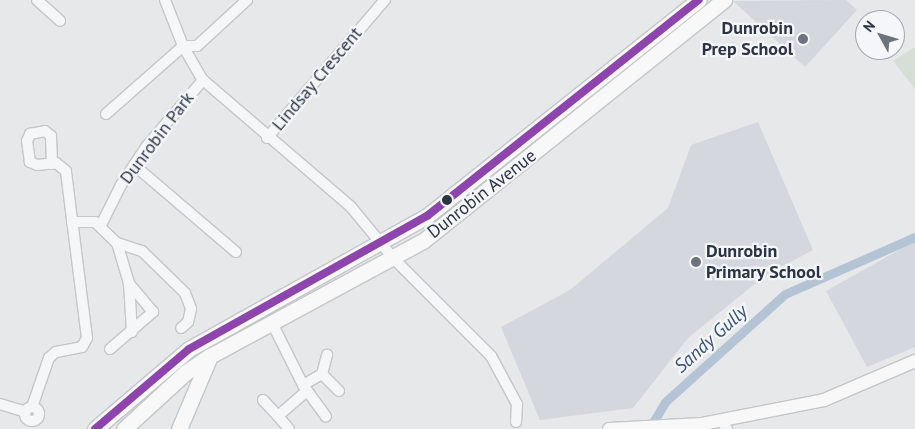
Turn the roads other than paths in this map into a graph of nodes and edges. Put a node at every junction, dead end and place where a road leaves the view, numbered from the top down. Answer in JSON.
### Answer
{"nodes":[{"id":1,"x":37,"y":0,"type":"edge"},
{"id":2,"x":165,"y":0,"type":"edge"},
{"id":3,"x":247,"y":0,"type":"edge"},
{"id":4,"x":385,"y":0,"type":"edge"},
{"id":5,"x":698,"y":0,"type":"edge"},
{"id":6,"x":724,"y":0,"type":"edge"},
{"id":7,"x":705,"y":15,"type":"junction"},
{"id":8,"x":60,"y":21,"type":"dead end"},
{"id":9,"x":183,"y":46,"type":"junction"},
{"id":10,"x":203,"y":80,"type":"junction"},
{"id":11,"x":106,"y":114,"type":"dead end"},
{"id":12,"x":267,"y":138,"type":"junction"},
{"id":13,"x":52,"y":164,"type":"dead end"},
{"id":14,"x":134,"y":164,"type":"junction"},
{"id":15,"x":72,"y":222,"type":"junction"},
{"id":16,"x":101,"y":225,"type":"junction"},
{"id":17,"x":117,"y":243,"type":"junction"},
{"id":18,"x":382,"y":243,"type":"junction"},
{"id":19,"x":236,"y":252,"type":"dead end"},
{"id":20,"x":394,"y":259,"type":"junction"},
{"id":21,"x":129,"y":283,"type":"junction"},
{"id":22,"x":272,"y":323,"type":"junction"},
{"id":23,"x":181,"y":328,"type":"dead end"},
{"id":24,"x":132,"y":332,"type":"junction"},
{"id":25,"x":110,"y":349,"type":"dead end"},
{"id":26,"x":327,"y":355,"type":"dead end"},
{"id":27,"x":210,"y":356,"type":"junction"},
{"id":28,"x":915,"y":361,"type":"edge"},
{"id":29,"x":322,"y":374,"type":"junction"},
{"id":30,"x":305,"y":388,"type":"junction"},
{"id":31,"x":340,"y":391,"type":"dead end"},
{"id":32,"x":263,"y":400,"type":"dead end"},
{"id":33,"x":0,"y":404,"type":"edge"},
{"id":34,"x":278,"y":416,"type":"junction"},
{"id":35,"x":326,"y":418,"type":"dead end"},
{"id":36,"x":516,"y":422,"type":"dead end"},
{"id":37,"x":724,"y":425,"type":"edge"},
{"id":38,"x":700,"y":426,"type":"edge"},
{"id":39,"x":96,"y":427,"type":"edge"},
{"id":40,"x":614,"y":428,"type":"edge"},
{"id":41,"x":659,"y":428,"type":"edge"},
{"id":42,"x":124,"y":429,"type":"edge"},
{"id":43,"x":179,"y":429,"type":"edge"},
{"id":44,"x":289,"y":429,"type":"edge"}],
"edges":[{"from":1,"to":8,"type":"street"},
{"from":2,"to":9,"type":"street"},
{"from":3,"to":9,"type":"street"},
{"from":4,"to":12,"type":"street","name":"Lindsay Crescent"},
{"from":5,"to":7,"type":"street"},
{"from":5,"to":18,"type":"highway","name":"Dunrobin Avenue"},
{"from":6,"to":7,"type":"highway","name":"Dunrobin Avenue"},
{"from":7,"to":20,"type":"highway","name":"Dunrobin Avenue"},
{"from":9,"to":10,"type":"street"},
{"from":9,"to":11,"type":"street"},
{"from":10,"to":12,"type":"street"},
{"from":10,"to":14,"type":"street","name":"Dunrobin Park"},
{"from":12,"to":18,"type":"street","name":"Lindsay Crescent"},
{"from":13,"to":15,"type":"street"},
{"from":14,"to":16,"type":"street","name":"Dunrobin Park"},
{"from":14,"to":19,"type":"street"},
{"from":15,"to":16,"type":"street"},
{"from":15,"to":33,"type":"street"},
{"from":16,"to":17,"type":"street"},
{"from":17,"to":21,"type":"street"},
{"from":17,"to":23,"type":"street"},
{"from":18,"to":20,"type":"street","name":"Lindsay Crescent"},
{"from":18,"to":39,"type":"highway","name":"Dunrobin Avenue"},
{"from":20,"to":22,"type":"highway","name":"Dunrobin Avenue"},
{"from":20,"to":36,"type":"street","name":"Lindsay Crescent"},
{"from":21,"to":24,"type":"street"},
{"from":21,"to":24,"type":"street"},
{"from":22,"to":27,"type":"highway","name":"Dunrobin Avenue"},
{"from":22,"to":30,"type":"street"},
{"from":24,"to":25,"type":"street"},
{"from":26,"to":29,"type":"street"},
{"from":27,"to":42,"type":"highway","name":"Dunrobin Avenue"},
{"from":27,"to":43,"type":"highway"},
{"from":28,"to":37,"type":"main road"},
{"from":29,"to":30,"type":"street"},
{"from":29,"to":31,"type":"street"},
{"from":30,"to":34,"type":"street"},
{"from":30,"to":35,"type":"street"},
{"from":32,"to":34,"type":"street"},
{"from":34,"to":44,"type":"street"},
{"from":37,"to":38,"type":"main road"},
{"from":38,"to":41,"type":"main road"},
{"from":40,"to":41,"type":"main road"}]}
